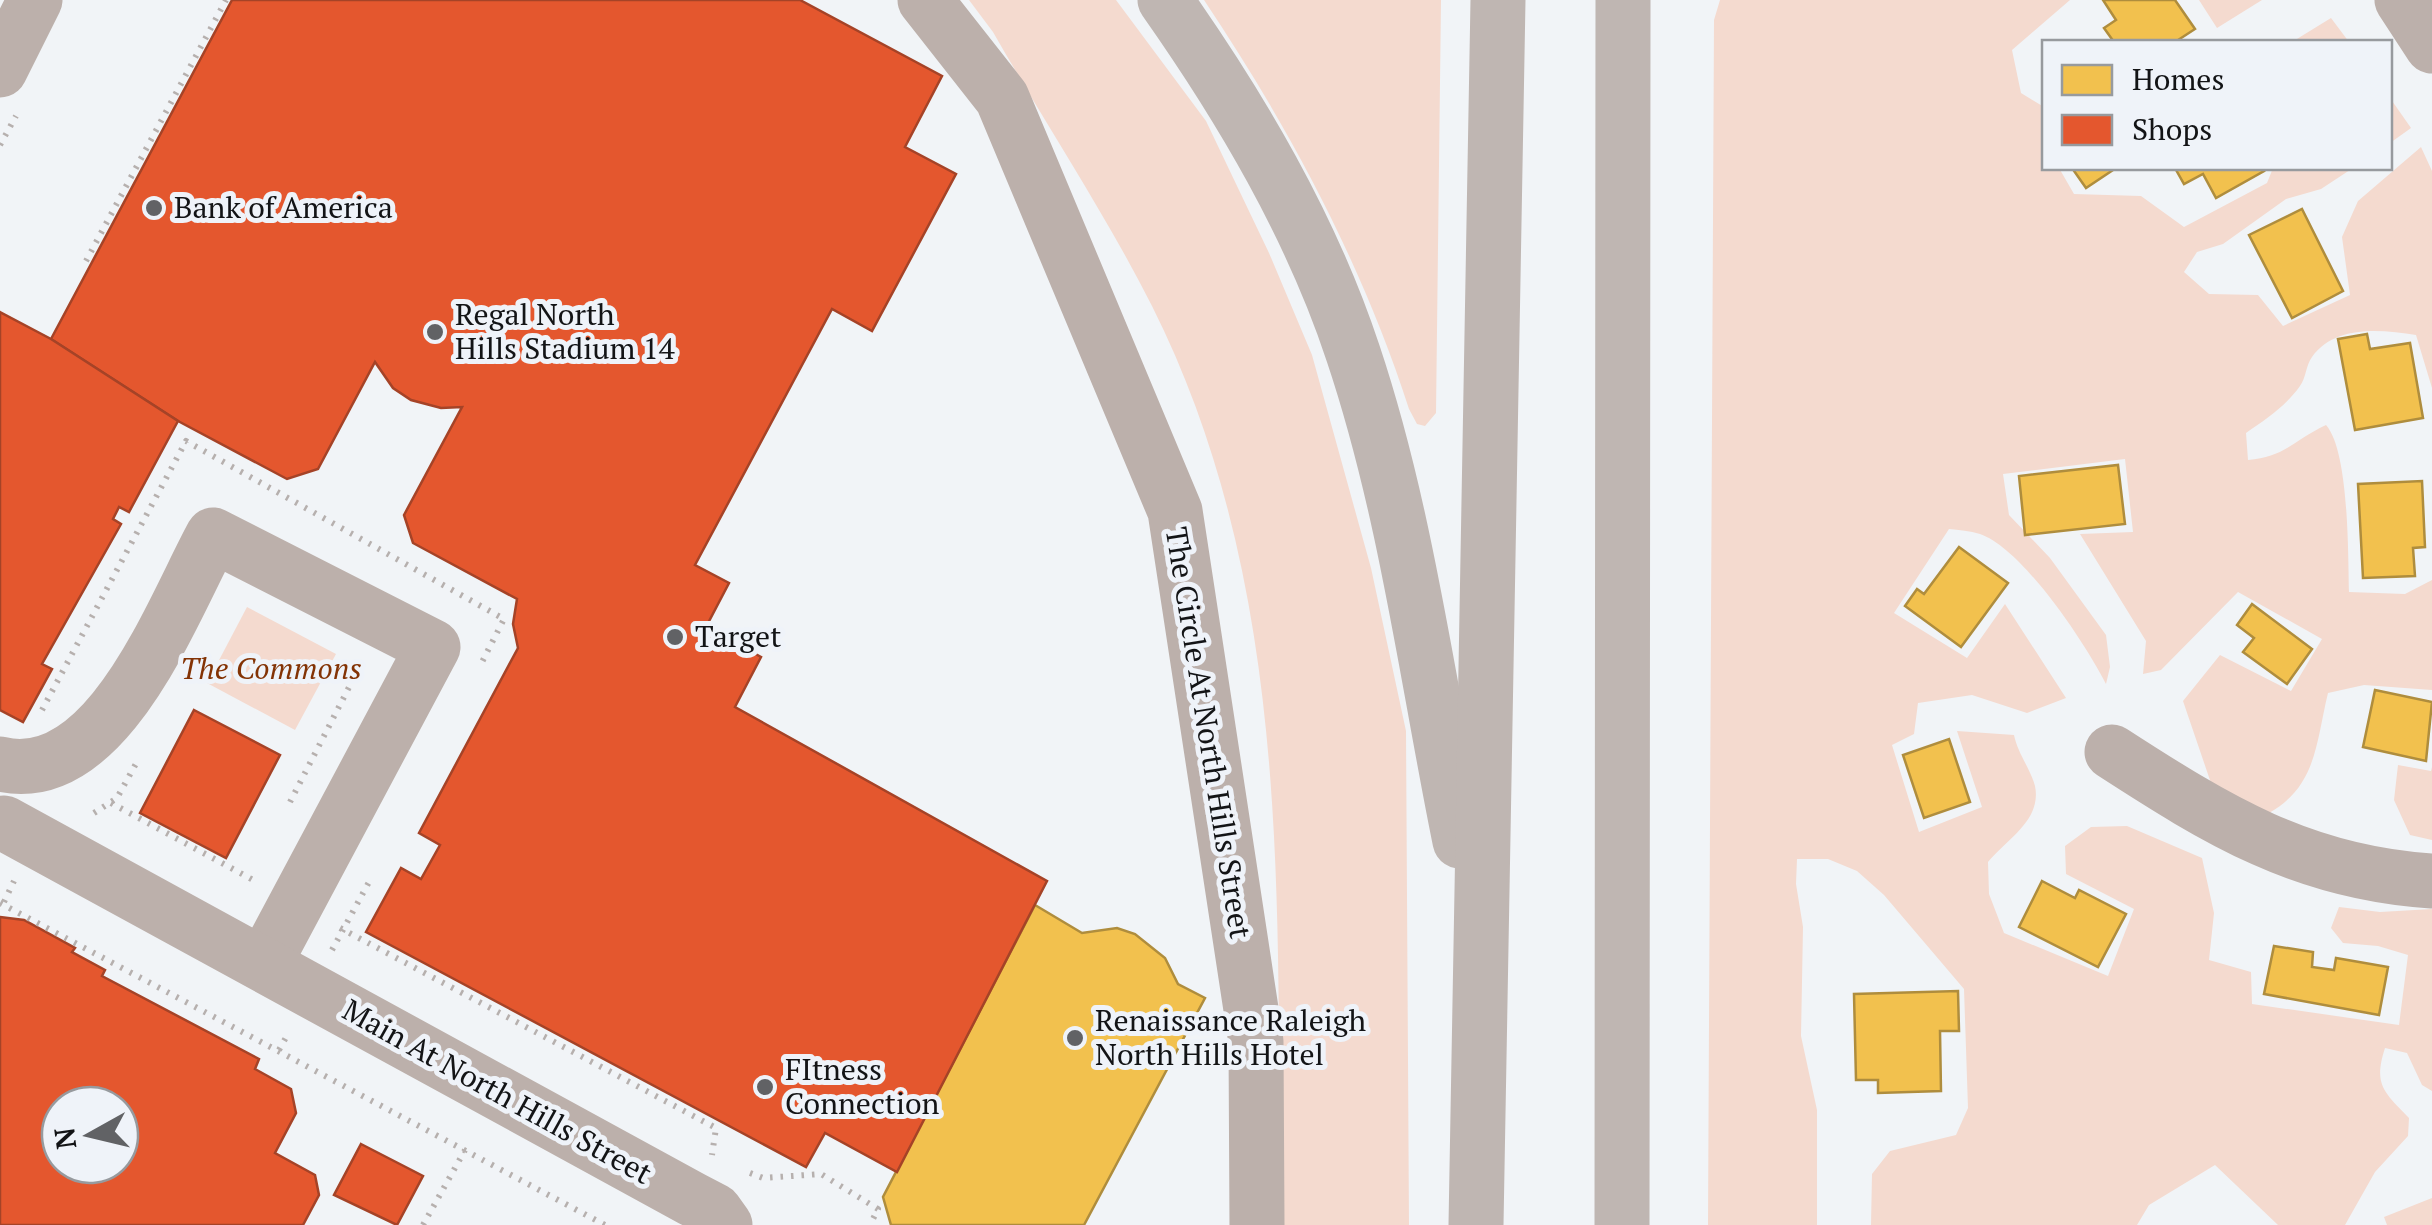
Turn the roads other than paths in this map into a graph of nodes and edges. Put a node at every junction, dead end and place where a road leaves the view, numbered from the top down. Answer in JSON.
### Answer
{"nodes":[{"id":1,"x":35,"y":0,"type":"edge"},
{"id":2,"x":925,"y":0,"type":"edge"},
{"id":3,"x":1164,"y":0,"type":"edge"},
{"id":4,"x":1498,"y":0,"type":"edge"},
{"id":5,"x":1623,"y":0,"type":"edge"},
{"id":6,"x":2402,"y":0,"type":"edge"},
{"id":7,"x":2432,"y":46,"type":"edge"},
{"id":8,"x":1,"y":64,"type":"edge"},
{"id":9,"x":2112,"y":752,"type":"dead end"},
{"id":10,"x":0,"y":767,"type":"edge"},
{"id":11,"x":2,"y":826,"type":"edge"},
{"id":12,"x":2432,"y":881,"type":"edge"},
{"id":13,"x":1478,"y":930,"type":"junction"},
{"id":14,"x":264,"y":964,"type":"junction"},
{"id":15,"x":725,"y":1225,"type":"edge"},
{"id":16,"x":1257,"y":1225,"type":"edge"},
{"id":17,"x":1476,"y":1225,"type":"edge"},
{"id":18,"x":1622,"y":1225,"type":"edge"}],
"edges":[{"from":1,"to":8,"type":"street"},
{"from":2,"to":16,"type":"street","name":"The Circle At North Hills Street"},
{"from":3,"to":13,"type":"highway"},
{"from":4,"to":13,"type":"highway"},
{"from":5,"to":18,"type":"highway"},
{"from":6,"to":7,"type":"street"},
{"from":9,"to":12,"type":"street"},
{"from":10,"to":11,"type":"street","name":"Main At North Hills Street"},
{"from":10,"to":14,"type":"street","name":"Main At North Hills Street"},
{"from":11,"to":14,"type":"street","name":"Main At North Hills Street"},
{"from":13,"to":17,"type":"highway"},
{"from":14,"to":15,"type":"street","name":"Main At North Hills Street"}]}
